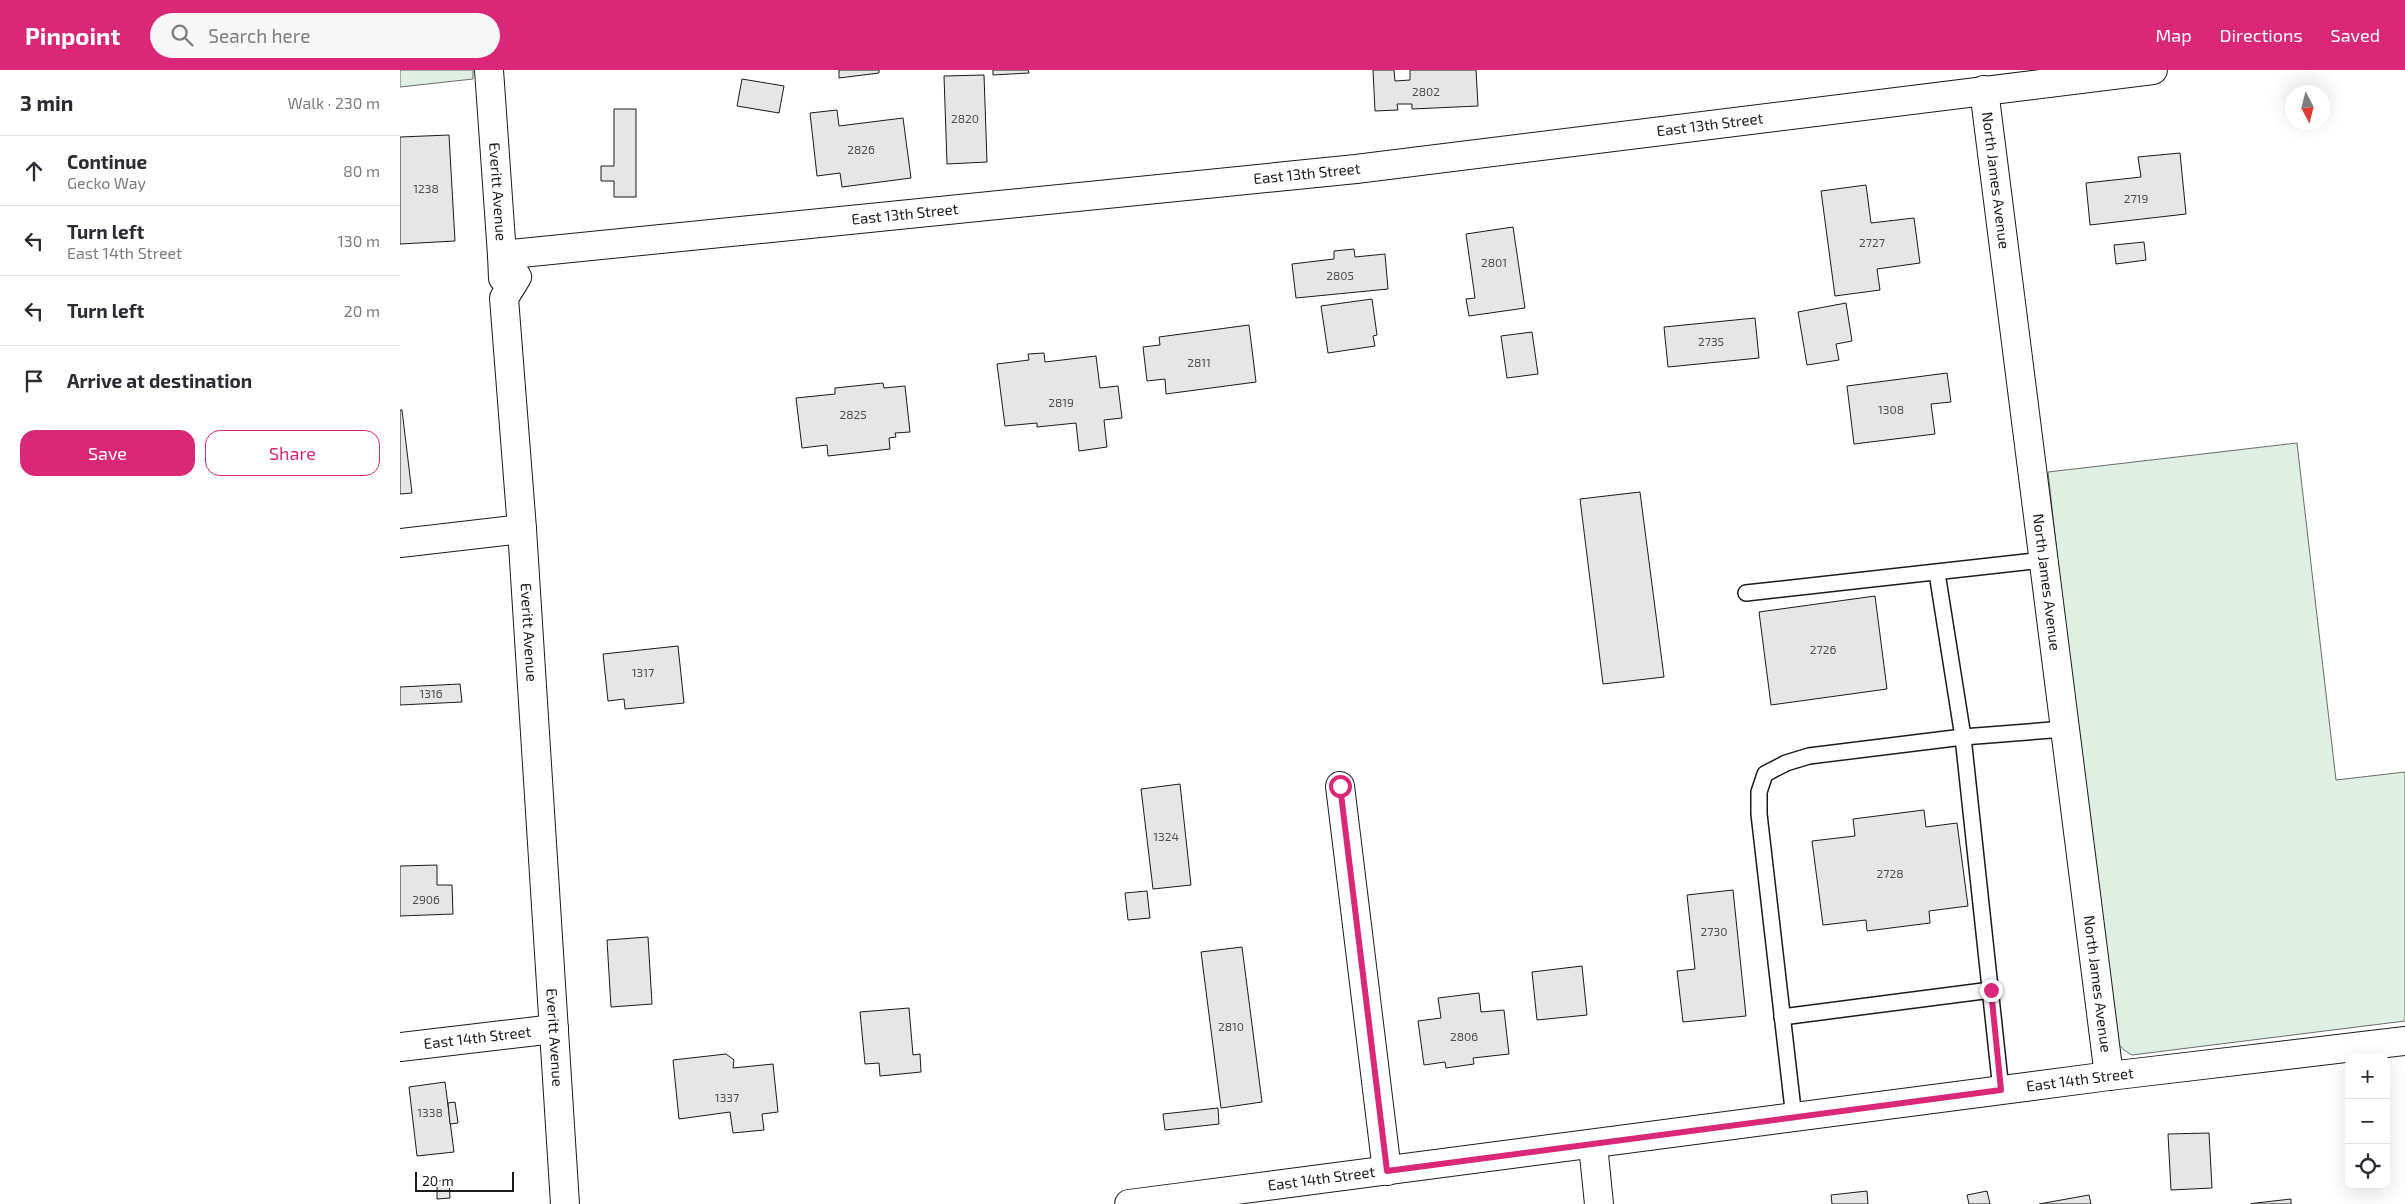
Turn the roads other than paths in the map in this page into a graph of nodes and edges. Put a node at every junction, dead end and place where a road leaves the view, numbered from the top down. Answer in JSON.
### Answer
{"nodes":[{"id":1,"x":489,"y":70,"type":"edge"},
{"id":2,"x":2153,"y":70,"type":"edge"},
{"id":3,"x":1984,"y":90,"type":"junction"},
{"id":4,"x":502,"y":256,"type":"junction"},
{"id":5,"x":522,"y":529,"type":"junction"},
{"id":6,"x":400,"y":543,"type":"edge"},
{"id":7,"x":2044,"y":560,"type":"junction"},
{"id":8,"x":1937,"y":573,"type":"junction"},
{"id":9,"x":1746,"y":593,"type":"dead end"},
{"id":10,"x":2065,"y":728,"type":"junction"},
{"id":11,"x":1963,"y":736,"type":"junction"},
{"id":12,"x":1340,"y":786,"type":"dead end"},
{"id":13,"x":1991,"y":990,"type":"junction"},
{"id":14,"x":1782,"y":1017,"type":"junction"},
{"id":15,"x":554,"y":1030,"type":"junction"},
{"id":16,"x":2405,"y":1041,"type":"edge"},
{"id":17,"x":400,"y":1047,"type":"edge"},
{"id":18,"x":2109,"y":1076,"type":"junction"},
{"id":19,"x":2001,"y":1090,"type":"junction"},
{"id":20,"x":1794,"y":1118,"type":"junction"},
{"id":21,"x":1593,"y":1145,"type":"junction"},
{"id":22,"x":1387,"y":1171,"type":"junction"},
{"id":23,"x":565,"y":1204,"type":"edge"},
{"id":24,"x":1129,"y":1204,"type":"edge"},
{"id":25,"x":1599,"y":1204,"type":"edge"}],
"edges":[{"from":1,"to":4,"type":"street","name":"Everitt Avenue"},
{"from":2,"to":3,"type":"street","name":"East 13th Street"},
{"from":3,"to":4,"type":"street","name":"East 13th Street"},
{"from":3,"to":7,"type":"street","name":"North James Avenue"},
{"from":4,"to":5,"type":"street","name":"Everitt Avenue"},
{"from":5,"to":6,"type":"street"},
{"from":5,"to":15,"type":"street","name":"Everitt Avenue"},
{"from":7,"to":8,"type":"lane"},
{"from":7,"to":10,"type":"street","name":"North James Avenue"},
{"from":8,"to":9,"type":"lane"},
{"from":8,"to":11,"type":"lane"},
{"from":10,"to":11,"type":"lane"},
{"from":10,"to":18,"type":"street","name":"North James Avenue"},
{"from":11,"to":13,"type":"lane"},
{"from":11,"to":14,"type":"lane"},
{"from":12,"to":22,"type":"street"},
{"from":13,"to":14,"type":"lane"},
{"from":13,"to":19,"type":"lane"},
{"from":14,"to":20,"type":"lane"},
{"from":15,"to":17,"type":"street","name":"East 14th Street"},
{"from":15,"to":23,"type":"street","name":"Everitt Avenue"},
{"from":16,"to":18,"type":"street","name":"East 14th Street"},
{"from":18,"to":19,"type":"street","name":"East 14th Street"},
{"from":19,"to":20,"type":"street","name":"East 14th Street"},
{"from":20,"to":21,"type":"street","name":"East 14th Street"},
{"from":21,"to":22,"type":"street","name":"East 14th Street"},
{"from":21,"to":25,"type":"street"},
{"from":22,"to":24,"type":"street","name":"East 14th Street"}]}
